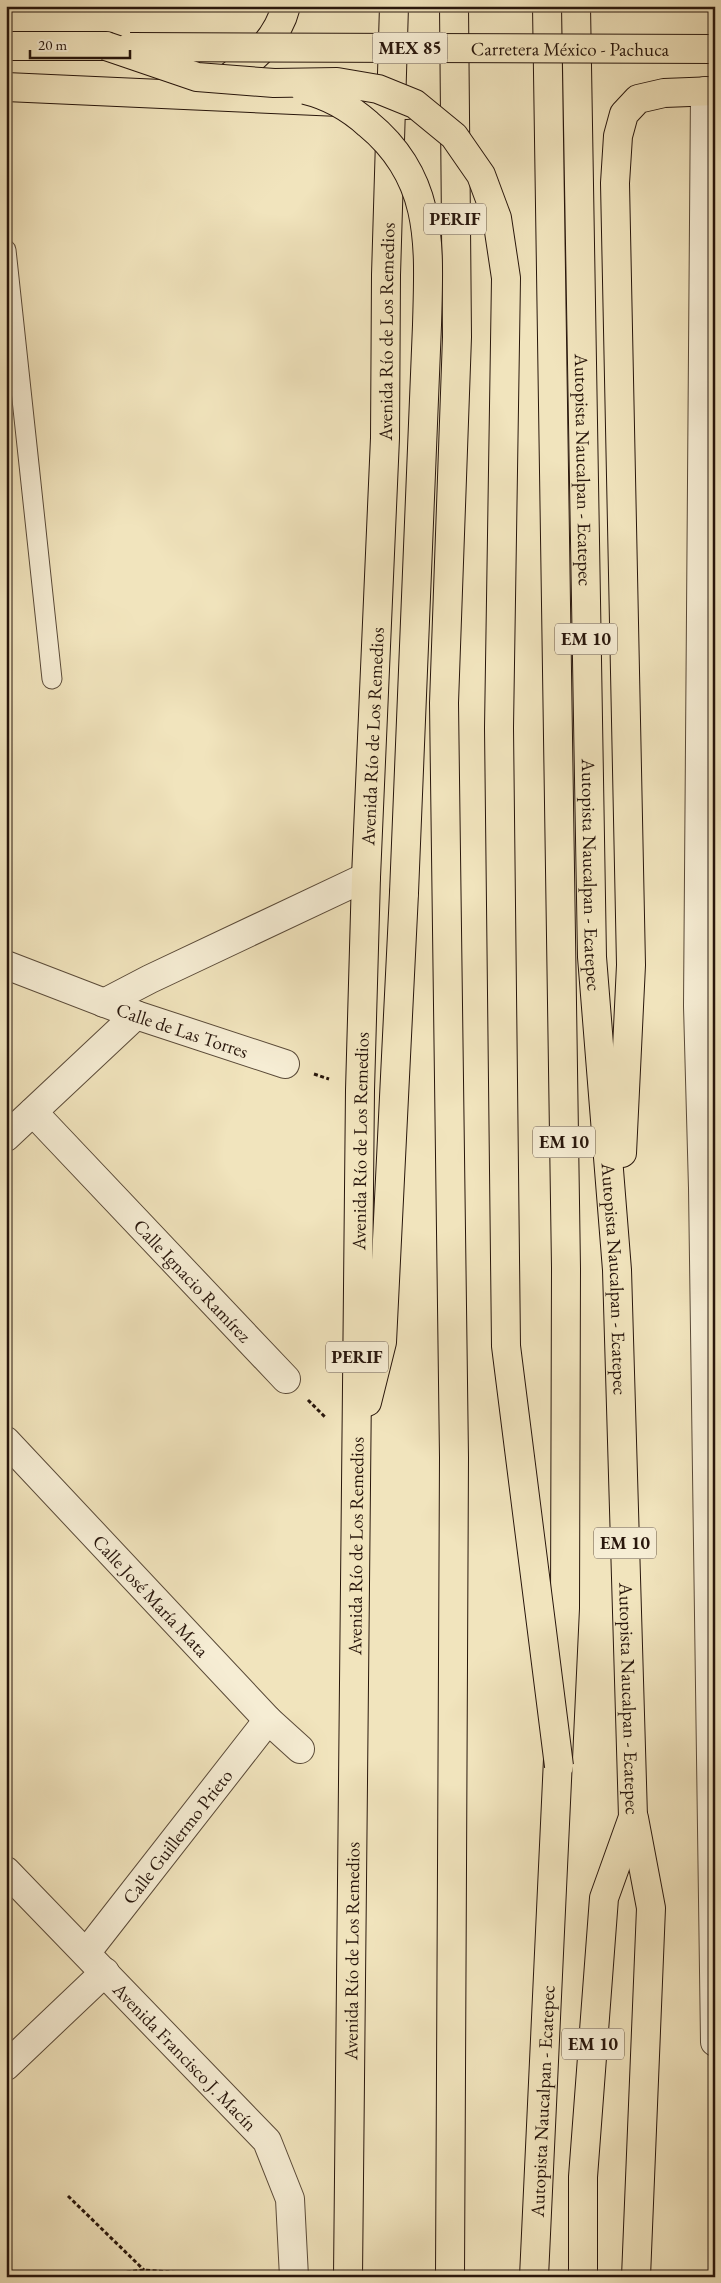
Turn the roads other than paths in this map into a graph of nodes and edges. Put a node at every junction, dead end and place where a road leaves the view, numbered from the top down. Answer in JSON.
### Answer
{"nodes":[{"id":1,"x":286,"y":6,"type":"edge"},
{"id":2,"x":394,"y":6,"type":"edge"},
{"id":3,"x":454,"y":6,"type":"edge"},
{"id":4,"x":547,"y":6,"type":"edge"},
{"id":5,"x":576,"y":6,"type":"edge"},
{"id":6,"x":6,"y":46,"type":"edge"},
{"id":7,"x":106,"y":46,"type":"junction"},
{"id":8,"x":715,"y":49,"type":"edge"},
{"id":9,"x":274,"y":83,"type":"junction"},
{"id":10,"x":6,"y":88,"type":"edge"},
{"id":11,"x":710,"y":91,"type":"edge"},
{"id":12,"x":206,"y":96,"type":"junction"},
{"id":13,"x":390,"y":105,"type":"junction"},
{"id":14,"x":455,"y":107,"type":"junction"},
{"id":15,"x":6,"y":250,"type":"edge"},
{"id":16,"x":52,"y":679,"type":"dead end"},
{"id":17,"x":366,"y":877,"type":"junction"},
{"id":18,"x":6,"y":966,"type":"edge"},
{"id":19,"x":104,"y":1003,"type":"junction"},
{"id":20,"x":707,"y":1008,"type":"edge"},
{"id":21,"x":136,"y":1015,"type":"junction"},
{"id":22,"x":285,"y":1064,"type":"road end"},
{"id":23,"x":33,"y":1112,"type":"junction"},
{"id":24,"x":6,"y":1137,"type":"edge"},
{"id":25,"x":709,"y":1190,"type":"edge"},
{"id":26,"x":617,"y":1270,"type":"junction"},
{"id":27,"x":286,"y":1379,"type":"road end"},
{"id":28,"x":6,"y":1441,"type":"edge"},
{"id":29,"x":356,"y":1448,"type":"junction"},
{"id":30,"x":268,"y":1720,"type":"junction"},
{"id":31,"x":300,"y":1749,"type":"dead end"},
{"id":32,"x":559,"y":1766,"type":"junction"},
{"id":33,"x":633,"y":1817,"type":"junction"},
{"id":34,"x":6,"y":1871,"type":"edge"},
{"id":35,"x":86,"y":1953,"type":"junction"},
{"id":36,"x":105,"y":1972,"type":"junction"},
{"id":37,"x":715,"y":2042,"type":"edge"},
{"id":38,"x":6,"y":2066,"type":"edge"},
{"id":39,"x":294,"y":2277,"type":"edge"},
{"id":40,"x":348,"y":2277,"type":"edge"},
{"id":41,"x":450,"y":2277,"type":"edge"},
{"id":42,"x":534,"y":2277,"type":"edge"},
{"id":43,"x":583,"y":2277,"type":"edge"},
{"id":44,"x":636,"y":2277,"type":"edge"}],
"edges":[{"from":1,"to":12,"type":"highway"},
{"from":2,"to":13,"type":"highway","name":"Avenida Río de Los Remedios","number":"PERIF"},
{"from":3,"to":14,"type":"highway","number":"PERIF"},
{"from":4,"to":32,"type":"highway","name":"Autopista Naucalpan - Ecatepec","number":"EM 10"},
{"from":5,"to":26,"type":"highway","name":"Autopista Naucalpan - Ecatepec","number":"EM 10"},
{"from":6,"to":7,"type":"highway","name":"Carretera México - Pachuca","number":"MEX 85"},
{"from":7,"to":8,"type":"highway","name":"Carretera México - Pachuca","number":"MEX 85","bridge":true},
{"from":7,"to":9,"type":"highway","bridge":true},
{"from":9,"to":29,"type":"highway","bridge":true},
{"from":9,"to":32,"type":"highway","bridge":true},
{"from":10,"to":12,"type":"highway"},
{"from":11,"to":20,"type":"street"},
{"from":11,"to":26,"type":"highway"},
{"from":12,"to":13,"type":"highway"},
{"from":13,"to":14,"type":"highway"},
{"from":13,"to":17,"type":"highway","name":"Avenida Río de Los Remedios","number":"PERIF"},
{"from":14,"to":41,"type":"highway","number":"PERIF"},
{"from":15,"to":16,"type":"lane"},
{"from":17,"to":19,"type":"street"},
{"from":17,"to":29,"type":"highway","name":"Avenida Río de Los Remedios","number":"PERIF"},
{"from":18,"to":19,"type":"street","name":"Calle de Las Torres"},
{"from":19,"to":21,"type":"street","name":"Calle de Las Torres"},
{"from":20,"to":25,"type":"street"},
{"from":21,"to":22,"type":"street","name":"Calle de Las Torres"},
{"from":21,"to":23,"type":"street"},
{"from":23,"to":24,"type":"street"},
{"from":23,"to":27,"type":"street","name":"Calle Ignacio Ramírez"},
{"from":25,"to":37,"type":"street"},
{"from":26,"to":33,"type":"highway","name":"Autopista Naucalpan - Ecatepec","number":"EM 10"},
{"from":28,"to":30,"type":"street","name":"Calle José María Mata"},
{"from":29,"to":40,"type":"highway","name":"Avenida Río de Los Remedios","number":"PERIF"},
{"from":30,"to":31,"type":"street","name":"Calle José María Mata"},
{"from":30,"to":35,"type":"street","name":"Calle Guillermo Prieto"},
{"from":32,"to":42,"type":"highway","name":"Autopista Naucalpan - Ecatepec","number":"EM 10"},
{"from":33,"to":43,"type":"highway","name":"Autopista Naucalpan - Ecatepec","number":"EM 10"},
{"from":33,"to":44,"type":"highway"},
{"from":34,"to":35,"type":"street","name":"Avenida Francisco J. Macín"},
{"from":35,"to":36,"type":"street","name":"Avenida Francisco J. Macín"},
{"from":36,"to":38,"type":"street"},
{"from":36,"to":39,"type":"street","name":"Avenida Francisco J. Macín"}]}
